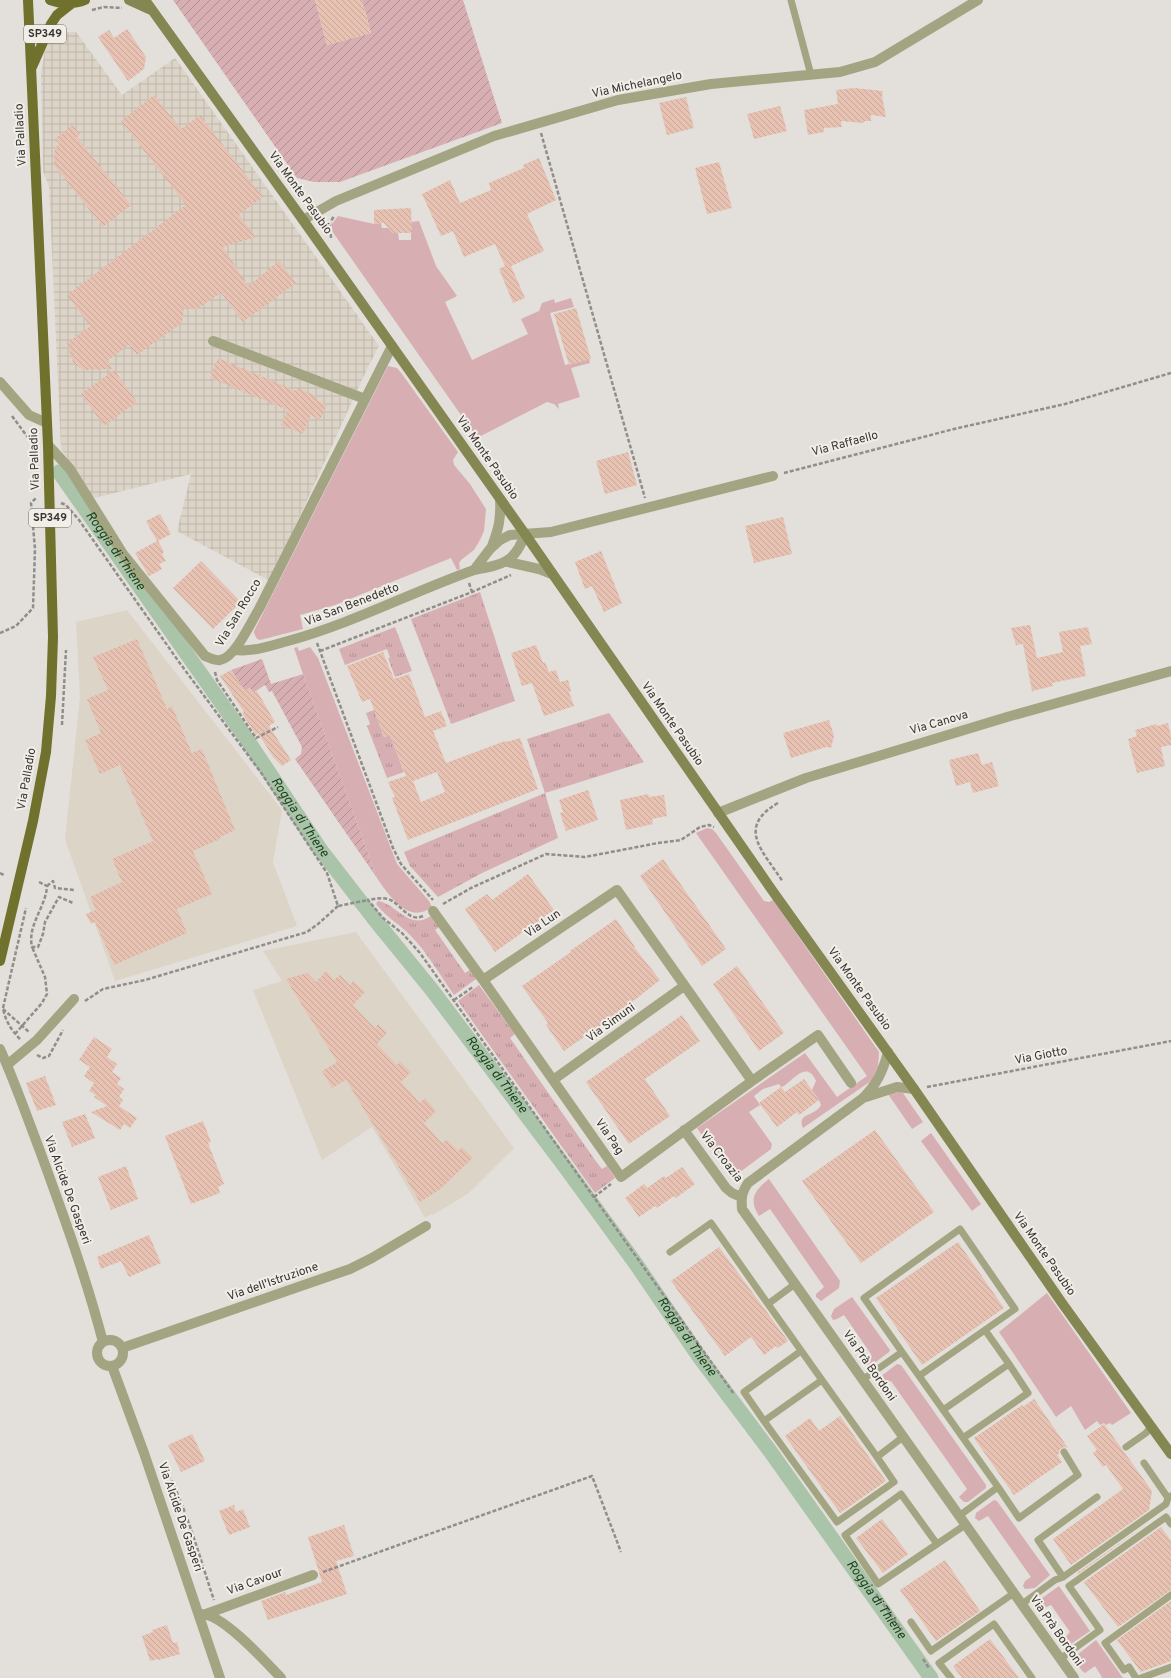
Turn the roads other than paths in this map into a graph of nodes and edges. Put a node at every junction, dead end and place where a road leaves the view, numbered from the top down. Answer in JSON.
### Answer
{"nodes":[{"id":1,"x":28,"y":0,"type":"edge"},
{"id":2,"x":50,"y":0,"type":"edge"},
{"id":3,"x":85,"y":0,"type":"edge"},
{"id":4,"x":129,"y":0,"type":"edge"},
{"id":5,"x":145,"y":0,"type":"edge"},
{"id":6,"x":791,"y":0,"type":"edge"},
{"id":7,"x":978,"y":0,"type":"edge"},
{"id":8,"x":71,"y":4,"type":"junction"},
{"id":9,"x":150,"y":10,"type":"junction"},
{"id":10,"x":30,"y":70,"type":"junction"},
{"id":11,"x":811,"y":75,"type":"junction"},
{"id":12,"x":303,"y":220,"type":"junction"},
{"id":13,"x":213,"y":341,"type":"dead end"},
{"id":14,"x":392,"y":346,"type":"junction"},
{"id":15,"x":0,"y":382,"type":"edge"},
{"id":16,"x":365,"y":399,"type":"junction"},
{"id":17,"x":47,"y":422,"type":"junction"},
{"id":18,"x":48,"y":445,"type":"junction"},
{"id":19,"x":773,"y":476,"type":"road end"},
{"id":20,"x":500,"y":499,"type":"junction"},
{"id":21,"x":525,"y":534,"type":"junction"},
{"id":22,"x":491,"y":548,"type":"junction"},
{"id":23,"x":508,"y":562,"type":"junction"},
{"id":24,"x":470,"y":571,"type":"junction"},
{"id":25,"x":552,"y":574,"type":"junction"},
{"id":26,"x":235,"y":650,"type":"junction"},
{"id":27,"x":1171,"y":670,"type":"edge"},
{"id":28,"x":715,"y":816,"type":"junction"},
{"id":29,"x":433,"y":911,"type":"road end"},
{"id":30,"x":0,"y":961,"type":"edge"},
{"id":31,"x":483,"y":980,"type":"junction"},
{"id":32,"x":684,"y":986,"type":"junction"},
{"id":33,"x":79,"y":1000,"type":"road end"},
{"id":34,"x":0,"y":1049,"type":"edge"},
{"id":35,"x":888,"y":1052,"type":"junction"},
{"id":36,"x":7,"y":1065,"type":"junction"},
{"id":37,"x":553,"y":1080,"type":"junction"},
{"id":38,"x":752,"y":1081,"type":"junction"},
{"id":39,"x":851,"y":1083,"type":"dead end"},
{"id":40,"x":914,"y":1089,"type":"junction"},
{"id":41,"x":863,"y":1098,"type":"junction"},
{"id":42,"x":684,"y":1130,"type":"junction"},
{"id":43,"x":741,"y":1196,"type":"junction"},
{"id":44,"x":426,"y":1226,"type":"dead end"},
{"id":45,"x":670,"y":1252,"type":"dead end"},
{"id":46,"x":795,"y":1284,"type":"junction"},
{"id":47,"x":768,"y":1304,"type":"junction"},
{"id":48,"x":986,"y":1330,"type":"junction"},
{"id":49,"x":103,"y":1342,"type":"junction"},
{"id":50,"x":122,"y":1348,"type":"junction"},
{"id":51,"x":801,"y":1350,"type":"junction"},
{"id":52,"x":902,"y":1352,"type":"junction"},
{"id":53,"x":1009,"y":1364,"type":"junction"},
{"id":54,"x":112,"y":1366,"type":"junction"},
{"id":55,"x":919,"y":1376,"type":"junction"},
{"id":56,"x":822,"y":1380,"type":"junction"},
{"id":57,"x":862,"y":1380,"type":"junction"},
{"id":58,"x":943,"y":1410,"type":"junction"},
{"id":59,"x":764,"y":1421,"type":"junction"},
{"id":60,"x":1151,"y":1426,"type":"junction"},
{"id":61,"x":903,"y":1437,"type":"junction"},
{"id":62,"x":963,"y":1438,"type":"junction"},
{"id":63,"x":1126,"y":1447,"type":"dead end"},
{"id":64,"x":1064,"y":1452,"type":"dead end"},
{"id":65,"x":1171,"y":1454,"type":"edge"},
{"id":66,"x":876,"y":1457,"type":"junction"},
{"id":67,"x":1144,"y":1463,"type":"dead end"},
{"id":68,"x":998,"y":1487,"type":"junction"},
{"id":69,"x":1097,"y":1497,"type":"dead end"},
{"id":70,"x":1169,"y":1497,"type":"edge"},
{"id":71,"x":962,"y":1521,"type":"junction"},
{"id":72,"x":1171,"y":1524,"type":"edge"},
{"id":73,"x":937,"y":1544,"type":"junction"},
{"id":74,"x":313,"y":1575,"type":"road end"},
{"id":75,"x":1063,"y":1577,"type":"junction"},
{"id":76,"x":1014,"y":1593,"type":"junction"},
{"id":77,"x":1171,"y":1594,"type":"edge"},
{"id":78,"x":1022,"y":1604,"type":"junction"},
{"id":79,"x":202,"y":1614,"type":"junction"},
{"id":80,"x":911,"y":1622,"type":"dead end"},
{"id":81,"x":1060,"y":1659,"type":"junction"},
{"id":82,"x":1171,"y":1667,"type":"edge"},
{"id":83,"x":220,"y":1678,"type":"edge"},
{"id":84,"x":281,"y":1678,"type":"edge"},
{"id":85,"x":951,"y":1678,"type":"edge"},
{"id":86,"x":1032,"y":1678,"type":"edge"},
{"id":87,"x":1074,"y":1678,"type":"edge"},
{"id":88,"x":1136,"y":1678,"type":"edge"},
{"id":89,"x":1141,"y":1678,"type":"edge"}],
"edges":[{"from":1,"to":10,"type":"main road","number":"SP349"},
{"from":2,"to":8,"type":"main road","number":"SP349"},
{"from":3,"to":8,"type":"main road","number":"SP349"},
{"from":4,"to":9,"type":"main road","name":"Via Monte Pasubio"},
{"from":5,"to":9,"type":"main road","name":"Via Monte Pasubio"},
{"from":6,"to":11,"type":"lane"},
{"from":7,"to":11,"type":"street","name":"Via Michelangelo"},
{"from":8,"to":10,"type":"main road","number":"SP349"},
{"from":9,"to":12,"type":"main road","name":"Via Monte Pasubio"},
{"from":10,"to":17,"type":"main road","name":"Via Palladio","number":"SP349"},
{"from":11,"to":12,"type":"street","name":"Via Michelangelo"},
{"from":12,"to":14,"type":"main road","name":"Via Monte Pasubio"},
{"from":13,"to":16,"type":"street"},
{"from":14,"to":16,"type":"street","name":"Via San Rocco"},
{"from":14,"to":20,"type":"main road","name":"Via Monte Pasubio"},
{"from":15,"to":17,"type":"street"},
{"from":16,"to":26,"type":"street","name":"Via San Rocco"},
{"from":17,"to":18,"type":"main road","name":"Via Palladio","number":"SP349"},
{"from":18,"to":26,"type":"street","name":"Via San Rocco"},
{"from":18,"to":30,"type":"main road","name":"Via Palladio","number":"SP349"},
{"from":19,"to":21,"type":"street"},
{"from":20,"to":21,"type":"main road","name":"Via Monte Pasubio"},
{"from":20,"to":22,"type":"street"},
{"from":21,"to":22,"type":"street","name":"Via San Benedetto"},
{"from":21,"to":23,"type":"street"},
{"from":21,"to":25,"type":"main road","name":"Via Monte Pasubio"},
{"from":22,"to":24,"type":"street","name":"Via San Benedetto"},
{"from":23,"to":24,"type":"street","name":"Via San Benedetto"},
{"from":23,"to":25,"type":"street"},
{"from":24,"to":26,"type":"street","name":"Via San Benedetto"},
{"from":25,"to":28,"type":"main road","name":"Via Monte Pasubio"},
{"from":27,"to":28,"type":"street","name":"Via Canova"},
{"from":28,"to":35,"type":"main road","name":"Via Monte Pasubio"},
{"from":29,"to":31,"type":"street","name":"Via Pag"},
{"from":31,"to":32,"type":"street","name":"Via Lun"},
{"from":31,"to":37,"type":"street","name":"Via Pag"},
{"from":32,"to":37,"type":"street","name":"Via Simuni"},
{"from":32,"to":38,"type":"street"},
{"from":33,"to":36,"type":"street"},
{"from":34,"to":36,"type":"street","name":"Via Alcide De Gasperi"},
{"from":35,"to":40,"type":"main road","name":"Via Monte Pasubio"},
{"from":35,"to":41,"type":"street"},
{"from":36,"to":49,"type":"street","name":"Via Alcide De Gasperi"},
{"from":37,"to":42,"type":"street","name":"Via Pag"},
{"from":38,"to":39,"type":"street"},
{"from":38,"to":42,"type":"street"},
{"from":40,"to":41,"type":"street"},
{"from":40,"to":60,"type":"main road","name":"Via Monte Pasubio"},
{"from":41,"to":43,"type":"street"},
{"from":42,"to":43,"type":"street","name":"Via Croazia"},
{"from":43,"to":46,"type":"street","name":"Via Prà Bordoni"},
{"from":44,"to":50,"type":"street","name":"Via dell'Istruzione"},
{"from":45,"to":47,"type":"lane"},
{"from":46,"to":47,"type":"lane"},
{"from":46,"to":57,"type":"street","name":"Via Prà Bordoni"},
{"from":47,"to":51,"type":"lane"},
{"from":48,"to":52,"type":"lane"},
{"from":48,"to":53,"type":"lane"},
{"from":48,"to":55,"type":"lane"},
{"from":49,"to":50,"type":"street"},
{"from":49,"to":54,"type":"street"},
{"from":50,"to":54,"type":"street"},
{"from":51,"to":56,"type":"lane"},
{"from":51,"to":59,"type":"lane"},
{"from":52,"to":55,"type":"lane"},
{"from":52,"to":57,"type":"lane"},
{"from":53,"to":58,"type":"lane"},
{"from":53,"to":62,"type":"lane"},
{"from":54,"to":79,"type":"street","name":"Via Alcide De Gasperi"},
{"from":55,"to":58,"type":"lane"},
{"from":56,"to":59,"type":"lane"},
{"from":56,"to":66,"type":"lane"},
{"from":57,"to":61,"type":"street","name":"Via Prà Bordoni"},
{"from":58,"to":62,"type":"lane"},
{"from":59,"to":66,"type":"lane"},
{"from":60,"to":63,"type":"lane"},
{"from":60,"to":65,"type":"main road","name":"Via Monte Pasubio"},
{"from":61,"to":66,"type":"lane"},
{"from":61,"to":71,"type":"street","name":"Via Prà Bordoni"},
{"from":62,"to":68,"type":"lane"},
{"from":64,"to":68,"type":"lane"},
{"from":67,"to":70,"type":"lane"},
{"from":68,"to":71,"type":"lane"},
{"from":69,"to":75,"type":"lane"},
{"from":70,"to":75,"type":"lane"},
{"from":71,"to":73,"type":"lane"},
{"from":71,"to":76,"type":"street","name":"Via Prà Bordoni"},
{"from":72,"to":81,"type":"lane"},
{"from":73,"to":73,"type":"lane"},
{"from":74,"to":79,"type":"street","name":"Via Cavour"},
{"from":75,"to":78,"type":"lane"},
{"from":76,"to":78,"type":"street","name":"Via Prà Bordoni"},
{"from":76,"to":80,"type":"lane"},
{"from":77,"to":88,"type":"lane"},
{"from":78,"to":81,"type":"street","name":"Via Prà Bordoni"},
{"from":79,"to":83,"type":"street","name":"Via Alcide De Gasperi"},
{"from":79,"to":84,"type":"street"},
{"from":81,"to":87,"type":"street","name":"Via Prà Bordoni"},
{"from":82,"to":89,"type":"lane"},
{"from":85,"to":86,"type":"lane"}]}
